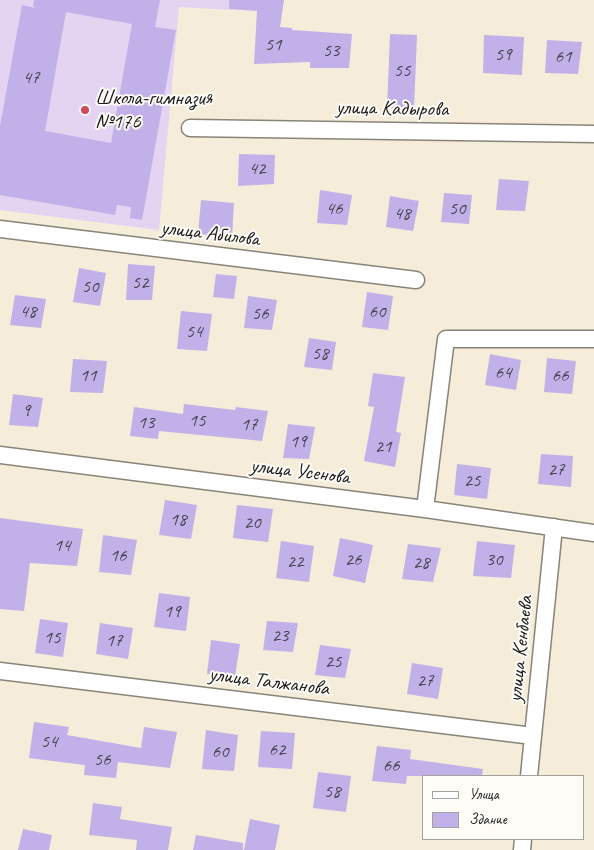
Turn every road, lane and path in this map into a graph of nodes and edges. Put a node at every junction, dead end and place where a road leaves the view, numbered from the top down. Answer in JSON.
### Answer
{"nodes":[{"id":1,"x":190,"y":128,"type":"dead end"},
{"id":2,"x":594,"y":134,"type":"edge"},
{"id":3,"x":0,"y":229,"type":"edge"},
{"id":4,"x":416,"y":280,"type":"dead end"},
{"id":5,"x":594,"y":339,"type":"edge"},
{"id":6,"x":0,"y":455,"type":"edge"},
{"id":7,"x":425,"y":509,"type":"junction"},
{"id":8,"x":554,"y":527,"type":"junction"},
{"id":9,"x":594,"y":533,"type":"edge"},
{"id":10,"x":0,"y":671,"type":"edge"},
{"id":11,"x":533,"y":736,"type":"junction"},
{"id":12,"x":529,"y":775,"type":"edge"}],
"edges":[{"from":1,"to":2,"type":"street","name":"улица Кадырова"},
{"from":3,"to":4,"type":"street","name":"улица Абилова"},
{"from":5,"to":7,"type":"street"},
{"from":6,"to":7,"type":"street","name":"улица Усенова"},
{"from":7,"to":8,"type":"street","name":"улица Усенова"},
{"from":8,"to":9,"type":"street","name":"улица Усенова"},
{"from":8,"to":11,"type":"street","name":"улица Кенбаева"},
{"from":10,"to":11,"type":"street","name":"улица Талжанова"},
{"from":11,"to":12,"type":"street","name":"улица Кенбаева"}]}
